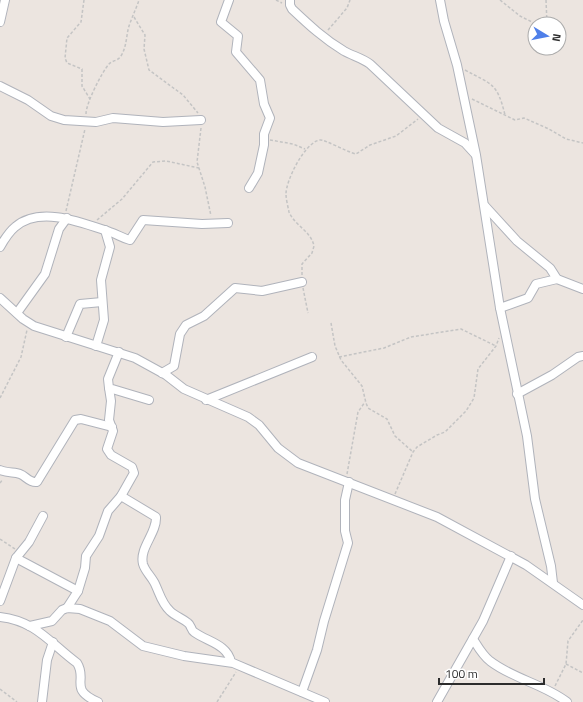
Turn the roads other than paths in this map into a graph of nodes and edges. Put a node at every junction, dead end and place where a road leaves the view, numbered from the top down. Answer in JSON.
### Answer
{"nodes":[{"id":1,"x":5,"y":0,"type":"edge"},
{"id":2,"x":229,"y":0,"type":"edge"},
{"id":3,"x":290,"y":0,"type":"edge"},
{"id":4,"x":440,"y":0,"type":"edge"},
{"id":5,"x":0,"y":22,"type":"edge"},
{"id":6,"x":0,"y":86,"type":"edge"},
{"id":7,"x":201,"y":120,"type":"dead end"},
{"id":8,"x":476,"y":155,"type":"junction"},
{"id":9,"x":249,"y":188,"type":"dead end"},
{"id":10,"x":485,"y":206,"type":"junction"},
{"id":11,"x":66,"y":218,"type":"junction"},
{"id":12,"x":228,"y":223,"type":"dead end"},
{"id":13,"x":105,"y":230,"type":"junction"},
{"id":14,"x":0,"y":246,"type":"edge"},
{"id":15,"x":557,"y":279,"type":"junction"},
{"id":16,"x":302,"y":282,"type":"road end"},
{"id":17,"x":583,"y":289,"type":"edge"},
{"id":18,"x":0,"y":298,"type":"edge"},
{"id":19,"x":102,"y":302,"type":"junction"},
{"id":20,"x":500,"y":308,"type":"junction"},
{"id":21,"x":17,"y":313,"type":"junction"},
{"id":22,"x":66,"y":337,"type":"junction"},
{"id":23,"x":96,"y":346,"type":"junction"},
{"id":24,"x":120,"y":352,"type":"junction"},
{"id":25,"x":583,"y":356,"type":"edge"},
{"id":26,"x":312,"y":357,"type":"dead end"},
{"id":27,"x":162,"y":373,"type":"junction"},
{"id":28,"x":109,"y":388,"type":"junction"},
{"id":29,"x":517,"y":394,"type":"junction"},
{"id":30,"x":149,"y":400,"type":"dead end"},
{"id":31,"x":206,"y":400,"type":"junction"},
{"id":32,"x":112,"y":427,"type":"junction"},
{"id":33,"x":0,"y":470,"type":"edge"},
{"id":34,"x":348,"y":482,"type":"junction"},
{"id":35,"x":121,"y":496,"type":"junction"},
{"id":36,"x":43,"y":516,"type":"dead end"},
{"id":37,"x":18,"y":555,"type":"junction"},
{"id":38,"x":511,"y":556,"type":"junction"},
{"id":39,"x":553,"y":583,"type":"junction"},
{"id":40,"x":78,"y":591,"type":"junction"},
{"id":41,"x":0,"y":601,"type":"edge"},
{"id":42,"x":583,"y":605,"type":"edge"},
{"id":43,"x":67,"y":608,"type":"junction"},
{"id":44,"x":0,"y":617,"type":"edge"},
{"id":45,"x":30,"y":626,"type":"junction"},
{"id":46,"x":473,"y":640,"type":"junction"},
{"id":47,"x":53,"y":642,"type":"junction"},
{"id":48,"x":231,"y":662,"type":"junction"},
{"id":49,"x":302,"y":692,"type":"junction"},
{"id":50,"x":42,"y":702,"type":"edge"},
{"id":51,"x":98,"y":702,"type":"edge"},
{"id":52,"x":325,"y":702,"type":"edge"},
{"id":53,"x":437,"y":702,"type":"edge"},
{"id":54,"x":567,"y":702,"type":"edge"}],
"edges":[{"from":1,"to":5,"type":"street"},
{"from":2,"to":9,"type":"street"},
{"from":3,"to":8,"type":"street"},
{"from":4,"to":8,"type":"street"},
{"from":6,"to":7,"type":"street"},
{"from":8,"to":10,"type":"street"},
{"from":10,"to":15,"type":"street"},
{"from":10,"to":20,"type":"street"},
{"from":11,"to":13,"type":"street"},
{"from":11,"to":14,"type":"street"},
{"from":11,"to":21,"type":"street"},
{"from":12,"to":13,"type":"street"},
{"from":13,"to":19,"type":"street"},
{"from":15,"to":17,"type":"street"},
{"from":15,"to":20,"type":"street"},
{"from":16,"to":27,"type":"street"},
{"from":18,"to":21,"type":"street"},
{"from":19,"to":22,"type":"street"},
{"from":19,"to":23,"type":"street"},
{"from":20,"to":29,"type":"street"},
{"from":21,"to":22,"type":"street"},
{"from":22,"to":23,"type":"street"},
{"from":23,"to":24,"type":"street"},
{"from":24,"to":27,"type":"street"},
{"from":24,"to":28,"type":"street"},
{"from":25,"to":29,"type":"street"},
{"from":26,"to":31,"type":"street"},
{"from":27,"to":31,"type":"street"},
{"from":28,"to":30,"type":"street"},
{"from":28,"to":32,"type":"street"},
{"from":29,"to":39,"type":"street"},
{"from":31,"to":34,"type":"street"},
{"from":32,"to":33,"type":"street"},
{"from":32,"to":35,"type":"street"},
{"from":34,"to":38,"type":"street"},
{"from":34,"to":49,"type":"street"},
{"from":35,"to":40,"type":"street"},
{"from":35,"to":48,"type":"street"},
{"from":36,"to":37,"type":"street"},
{"from":37,"to":40,"type":"street"},
{"from":37,"to":41,"type":"street"},
{"from":38,"to":39,"type":"street"},
{"from":38,"to":46,"type":"street"},
{"from":39,"to":42,"type":"street"},
{"from":40,"to":43,"type":"street"},
{"from":43,"to":45,"type":"street"},
{"from":43,"to":48,"type":"street"},
{"from":44,"to":45,"type":"street"},
{"from":45,"to":47,"type":"street"},
{"from":46,"to":53,"type":"street"},
{"from":46,"to":54,"type":"street"},
{"from":47,"to":50,"type":"street"},
{"from":47,"to":51,"type":"street"},
{"from":48,"to":49,"type":"street"},
{"from":49,"to":52,"type":"street"}]}
